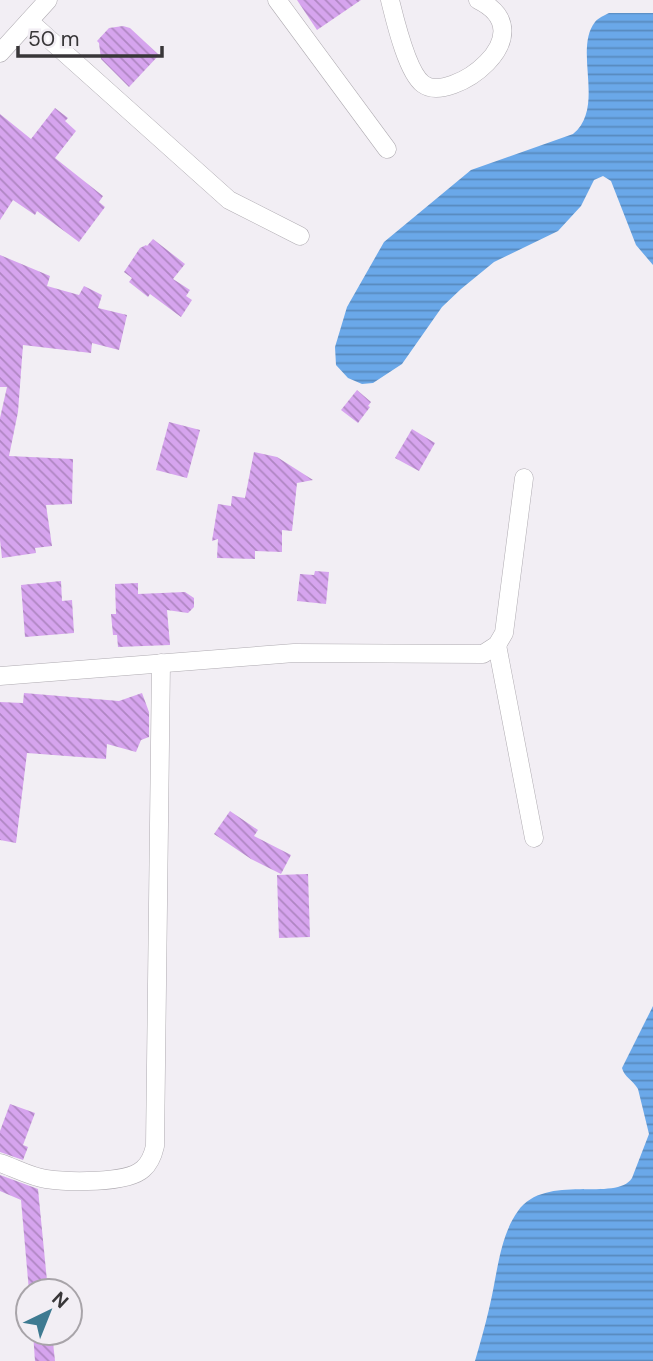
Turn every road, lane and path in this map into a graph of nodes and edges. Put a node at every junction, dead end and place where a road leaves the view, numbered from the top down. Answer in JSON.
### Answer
{"nodes":[{"id":1,"x":48,"y":0,"type":"edge"},
{"id":2,"x":276,"y":0,"type":"edge"},
{"id":3,"x":390,"y":0,"type":"edge"},
{"id":4,"x":478,"y":0,"type":"edge"},
{"id":5,"x":29,"y":21,"type":"junction"},
{"id":6,"x":0,"y":53,"type":"edge"},
{"id":7,"x":387,"y":149,"type":"dead end"},
{"id":8,"x":300,"y":236,"type":"dead end"},
{"id":9,"x":524,"y":478,"type":"dead end"},
{"id":10,"x":496,"y":645,"type":"junction"},
{"id":11,"x":161,"y":663,"type":"junction"},
{"id":12,"x":0,"y":676,"type":"edge"},
{"id":13,"x":534,"y":838,"type":"dead end"},
{"id":14,"x":0,"y":1163,"type":"edge"}],
"edges":[{"from":1,"to":5,"type":"street"},
{"from":2,"to":7,"type":"street"},
{"from":3,"to":4,"type":"street"},
{"from":5,"to":6,"type":"street"},
{"from":5,"to":8,"type":"street"},
{"from":9,"to":10,"type":"street"},
{"from":10,"to":11,"type":"street"},
{"from":10,"to":13,"type":"street"},
{"from":11,"to":12,"type":"street"},
{"from":11,"to":14,"type":"street"}]}
